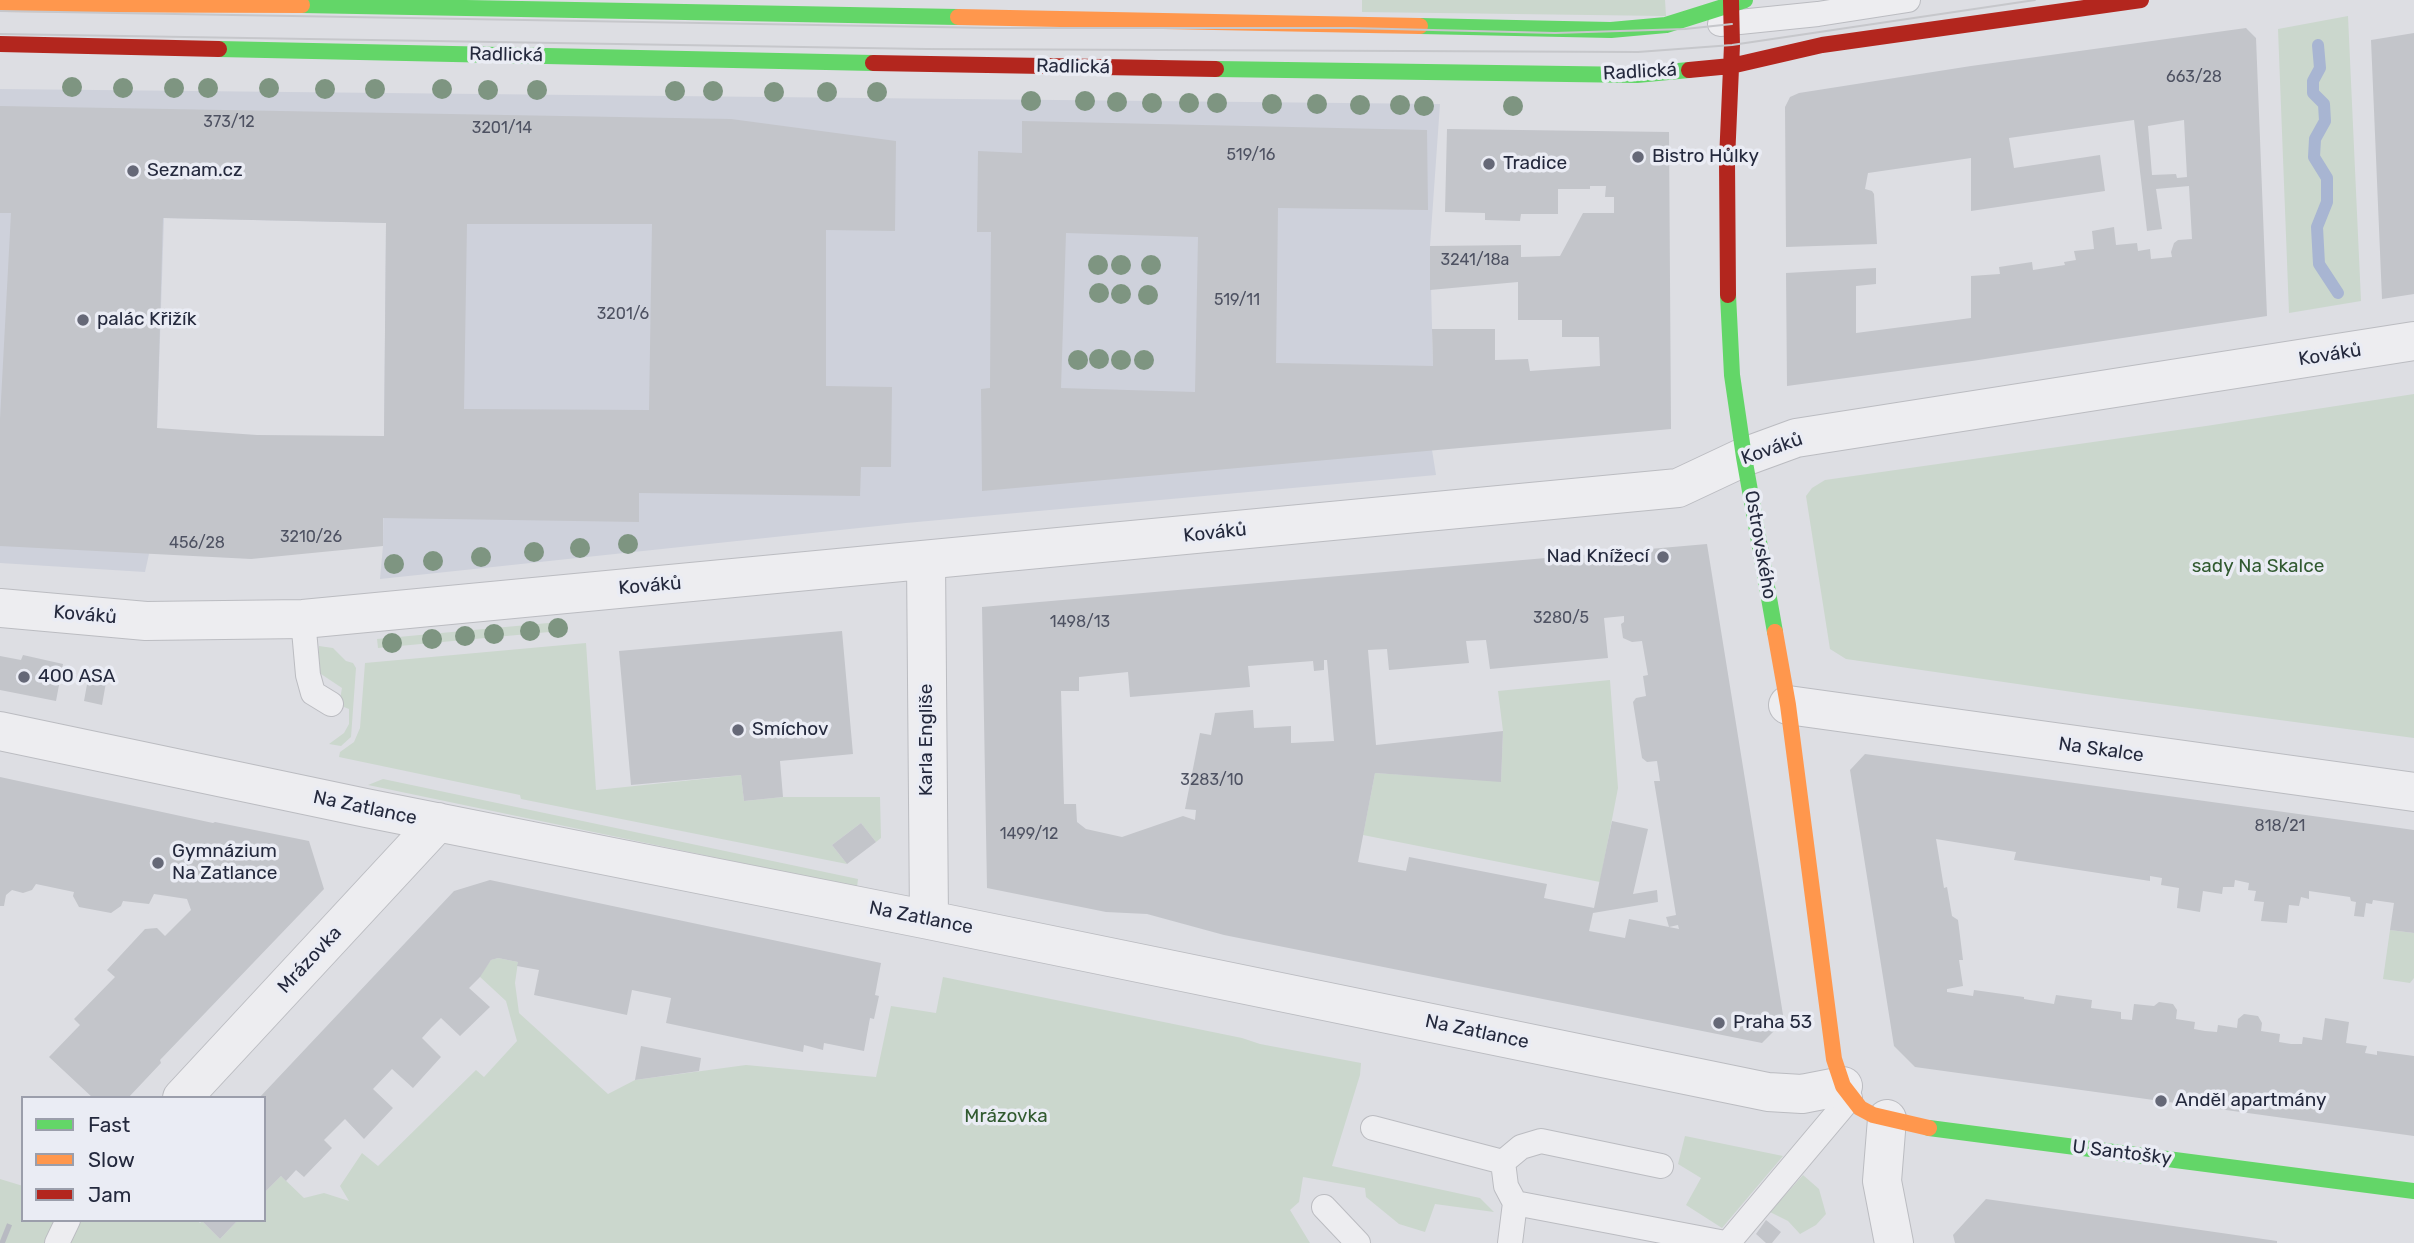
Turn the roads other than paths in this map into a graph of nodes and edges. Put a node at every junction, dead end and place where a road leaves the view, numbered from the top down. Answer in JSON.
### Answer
{"nodes":[{"id":1,"x":1908,"y":0,"type":"edge"},
{"id":2,"x":2141,"y":0,"type":"edge"},
{"id":3,"x":0,"y":4,"type":"edge"},
{"id":4,"x":1735,"y":7,"type":"edge"},
{"id":5,"x":1297,"y":11,"type":"edge"},
{"id":6,"x":1666,"y":25,"type":"joint"},
{"id":7,"x":0,"y":44,"type":"edge"},
{"id":8,"x":1731,"y":66,"type":"junction"},
{"id":9,"x":2414,"y":341,"type":"edge"},
{"id":10,"x":1744,"y":457,"type":"junction"},
{"id":11,"x":926,"y":560,"type":"junction"},
{"id":12,"x":0,"y":608,"type":"edge"},
{"id":13,"x":303,"y":619,"type":"junction"},
{"id":14,"x":331,"y":704,"type":"dead end"},
{"id":15,"x":1788,"y":705,"type":"junction"},
{"id":16,"x":0,"y":731,"type":"edge"},
{"id":17,"x":2414,"y":792,"type":"edge"},
{"id":18,"x":438,"y":822,"type":"junction"},
{"id":19,"x":929,"y":919,"type":"junction"},
{"id":20,"x":1846,"y":1092,"type":"junction"},
{"id":21,"x":184,"y":1096,"type":"edge"},
{"id":22,"x":1887,"y":1119,"type":"junction"},
{"id":23,"x":1373,"y":1128,"type":"dead end"},
{"id":24,"x":1503,"y":1162,"type":"junction"},
{"id":25,"x":1661,"y":1166,"type":"dead end"},
{"id":26,"x":2414,"y":1192,"type":"edge"},
{"id":27,"x":1516,"y":1203,"type":"junction"},
{"id":28,"x":1324,"y":1207,"type":"dead end"},
{"id":29,"x":67,"y":1222,"type":"edge"},
{"id":30,"x":57,"y":1243,"type":"edge"},
{"id":31,"x":1358,"y":1243,"type":"edge"},
{"id":32,"x":1510,"y":1243,"type":"edge"},
{"id":33,"x":1727,"y":1243,"type":"edge"},
{"id":34,"x":1894,"y":1243,"type":"edge"}],
"edges":[{"from":1,"to":4,"type":"lane"},
{"from":2,"to":8,"type":"main road","name":"Radlická"},
{"from":3,"to":5,"type":"main road"},
{"from":4,"to":6,"type":"lane"},
{"from":4,"to":8,"type":"main road","name":"Ostrovského"},
{"from":5,"to":6,"type":"main road"},
{"from":7,"to":8,"type":"main road","name":"Radlická"},
{"from":8,"to":10,"type":"main road","name":"Ostrovského"},
{"from":9,"to":10,"type":"street","name":"Kováků"},
{"from":10,"to":11,"type":"street","name":"Kováků"},
{"from":10,"to":15,"type":"main road","name":"Ostrovského"},
{"from":11,"to":13,"type":"street","name":"Kováků"},
{"from":11,"to":19,"type":"street","name":"Karla Engliše"},
{"from":12,"to":13,"type":"street","name":"Kováků"},
{"from":13,"to":14,"type":"lane"},
{"from":15,"to":17,"type":"street","name":"Na Skalce"},
{"from":15,"to":20,"type":"main road","name":"Ostrovského"},
{"from":16,"to":18,"type":"street","name":"Na Zatlance"},
{"from":18,"to":19,"type":"street","name":"Na Zatlance"},
{"from":18,"to":21,"type":"street","name":"Mrázovka"},
{"from":19,"to":20,"type":"street","name":"Na Zatlance"},
{"from":20,"to":22,"type":"main road","name":"U Santošky"},
{"from":20,"to":33,"type":"lane"},
{"from":22,"to":26,"type":"main road","name":"U Santošky"},
{"from":22,"to":34,"type":"street"},
{"from":23,"to":24,"type":"lane"},
{"from":24,"to":25,"type":"lane"},
{"from":24,"to":27,"type":"lane"},
{"from":27,"to":32,"type":"lane"},
{"from":27,"to":33,"type":"lane"},
{"from":28,"to":31,"type":"lane"},
{"from":29,"to":30,"type":"lane"}]}
